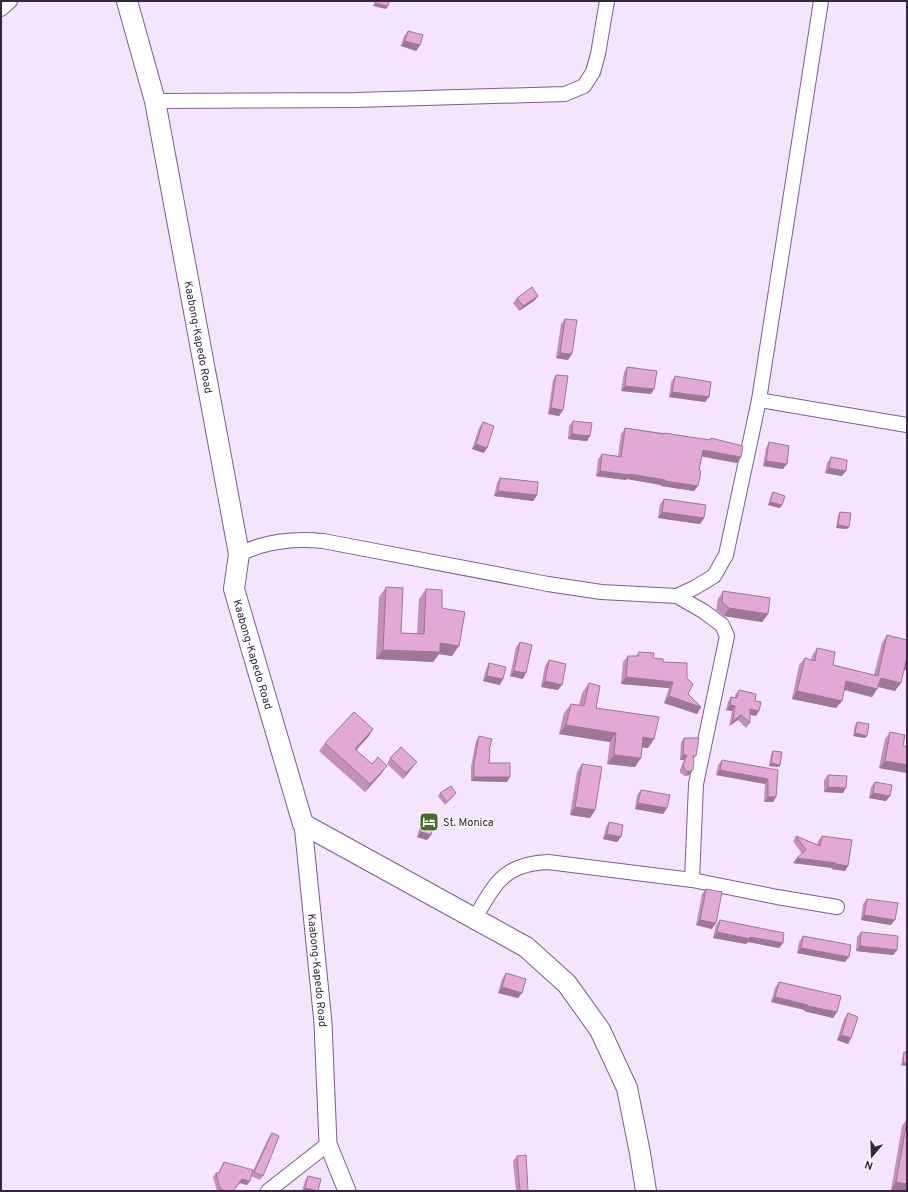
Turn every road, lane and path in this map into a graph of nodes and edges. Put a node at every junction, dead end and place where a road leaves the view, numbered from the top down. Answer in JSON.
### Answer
{"nodes":[{"id":1,"x":10,"y":1,"type":"edge"},
{"id":2,"x":127,"y":1,"type":"edge"},
{"id":3,"x":607,"y":1,"type":"edge"},
{"id":4,"x":821,"y":1,"type":"edge"},
{"id":5,"x":1,"y":10,"type":"edge"},
{"id":6,"x":155,"y":101,"type":"junction"},
{"id":7,"x":759,"y":400,"type":"junction"},
{"id":8,"x":907,"y":425,"type":"edge"},
{"id":9,"x":239,"y":554,"type":"junction"},
{"id":10,"x":677,"y":596,"type":"junction"},
{"id":11,"x":303,"y":824,"type":"junction"},
{"id":12,"x":692,"y":880,"type":"junction"},
{"id":13,"x":837,"y":907,"type":"dead end"},
{"id":14,"x":474,"y":918,"type":"junction"},
{"id":15,"x":328,"y":1144,"type":"junction"},
{"id":16,"x":268,"y":1191,"type":"edge"},
{"id":17,"x":347,"y":1191,"type":"edge"},
{"id":18,"x":646,"y":1191,"type":"edge"}],
"edges":[{"from":1,"to":5,"type":"street"},
{"from":2,"to":6,"type":"main road","name":"Kaabong-Kapedo Road"},
{"from":3,"to":6,"type":"street"},
{"from":4,"to":7,"type":"street"},
{"from":6,"to":9,"type":"main road","name":"Kaabong-Kapedo Road"},
{"from":7,"to":8,"type":"street"},
{"from":7,"to":10,"type":"street"},
{"from":9,"to":10,"type":"street"},
{"from":9,"to":11,"type":"main road","name":"Kaabong-Kapedo Road"},
{"from":10,"to":12,"type":"street"},
{"from":11,"to":14,"type":"main road"},
{"from":11,"to":15,"type":"street","name":"Kaabong-Kapedo Road"},
{"from":12,"to":13,"type":"street"},
{"from":12,"to":14,"type":"street"},
{"from":14,"to":18,"type":"main road"},
{"from":15,"to":16,"type":"street"},
{"from":15,"to":17,"type":"street","name":"Kaabong-Kapedo Road"}]}
